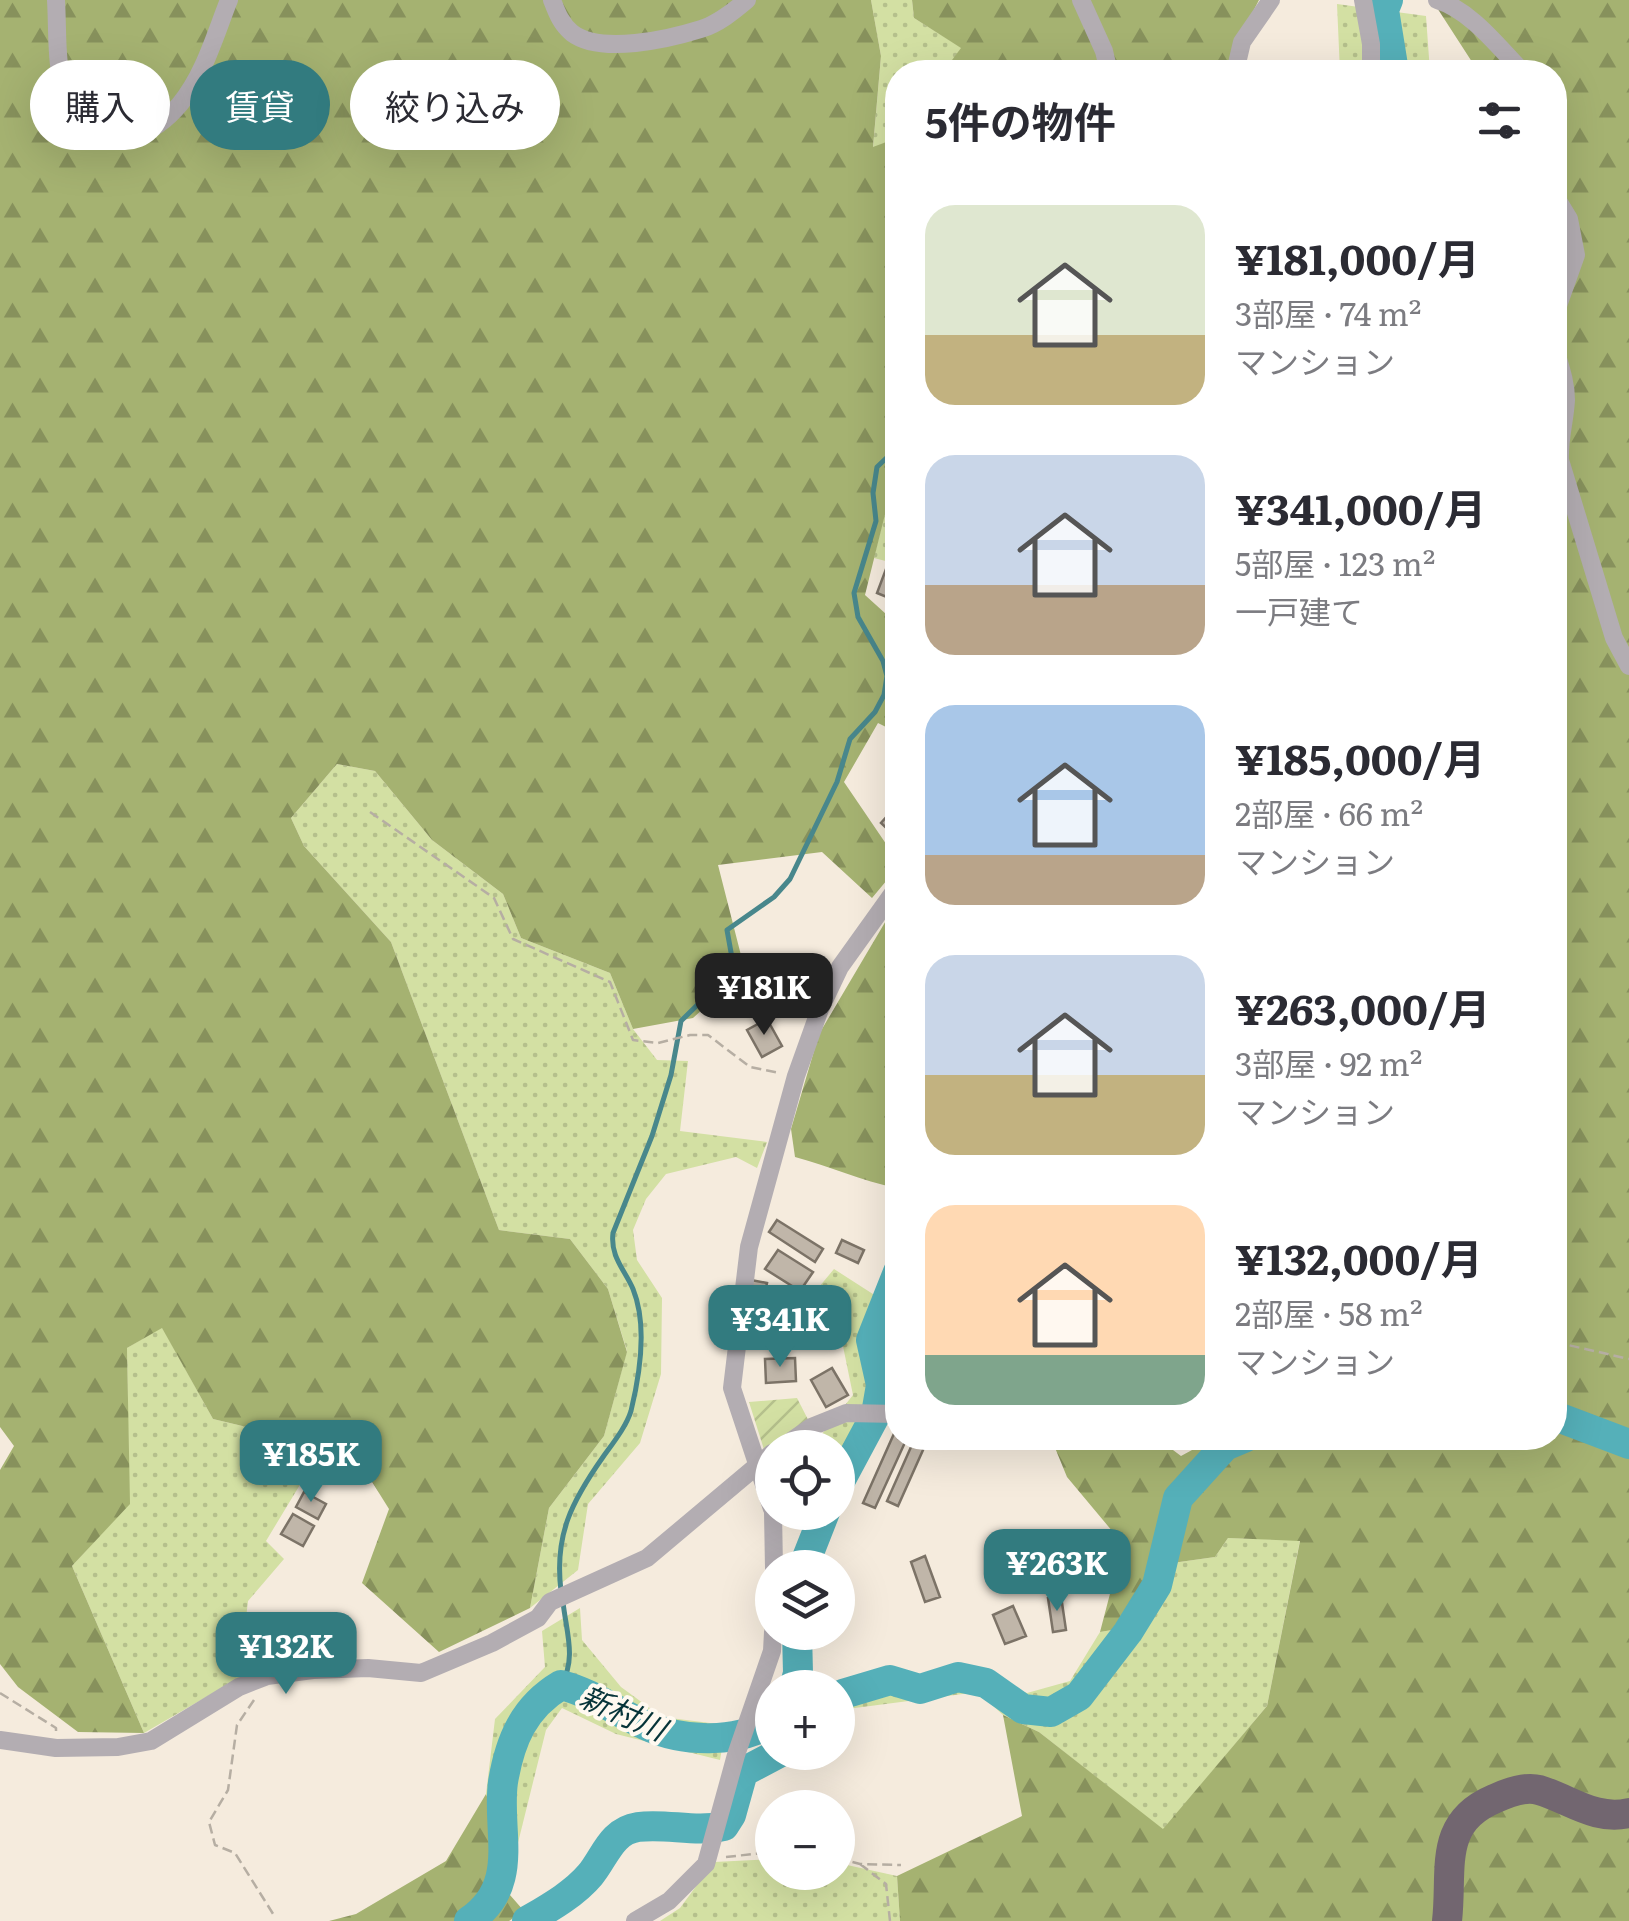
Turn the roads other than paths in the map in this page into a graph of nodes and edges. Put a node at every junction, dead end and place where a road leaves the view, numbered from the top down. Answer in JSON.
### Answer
{"nodes":[{"id":1,"x":56,"y":0,"type":"edge"},
{"id":2,"x":229,"y":0,"type":"edge"},
{"id":3,"x":552,"y":0,"type":"edge"},
{"id":4,"x":747,"y":0,"type":"edge"},
{"id":5,"x":1081,"y":0,"type":"edge"},
{"id":6,"x":1272,"y":0,"type":"edge"},
{"id":7,"x":1363,"y":0,"type":"edge"},
{"id":8,"x":1443,"y":2,"type":"edge"},
{"id":9,"x":1106,"y":60,"type":"edge"},
{"id":10,"x":1238,"y":60,"type":"edge"},
{"id":11,"x":1371,"y":60,"type":"edge"},
{"id":12,"x":1512,"y":60,"type":"edge"},
{"id":13,"x":1567,"y":216,"type":"edge"},
{"id":14,"x":1567,"y":280,"type":"edge"},
{"id":15,"x":1567,"y":483,"type":"edge"},
{"id":16,"x":1629,"y":666,"type":"edge"},
{"id":17,"x":885,"y":904,"type":"edge"},
{"id":18,"x":885,"y":1414,"type":"edge"},
{"id":19,"x":811,"y":1430,"type":"edge"},
{"id":20,"x":755,"y":1461,"type":"edge"},
{"id":21,"x":755,"y":1465,"type":"edge"},
{"id":22,"x":772,"y":1650,"type":"edge"},
{"id":23,"x":0,"y":1740,"type":"edge"},
{"id":24,"x":1629,"y":1813,"type":"edge"},
{"id":25,"x":635,"y":1921,"type":"edge"},
{"id":26,"x":1447,"y":1921,"type":"edge"}],
"edges":[{"from":1,"to":2,"type":"street"},
{"from":3,"to":4,"type":"street"},
{"from":5,"to":9,"type":"street"},
{"from":6,"to":10,"type":"street"},
{"from":7,"to":11,"type":"street"},
{"from":8,"to":12,"type":"street"},
{"from":13,"to":14,"type":"street"},
{"from":15,"to":16,"type":"street"},
{"from":17,"to":20,"type":"street"},
{"from":18,"to":19,"type":"street"},
{"from":21,"to":23,"type":"street"},
{"from":22,"to":25,"type":"street"},
{"from":24,"to":26,"type":"highway"}]}
